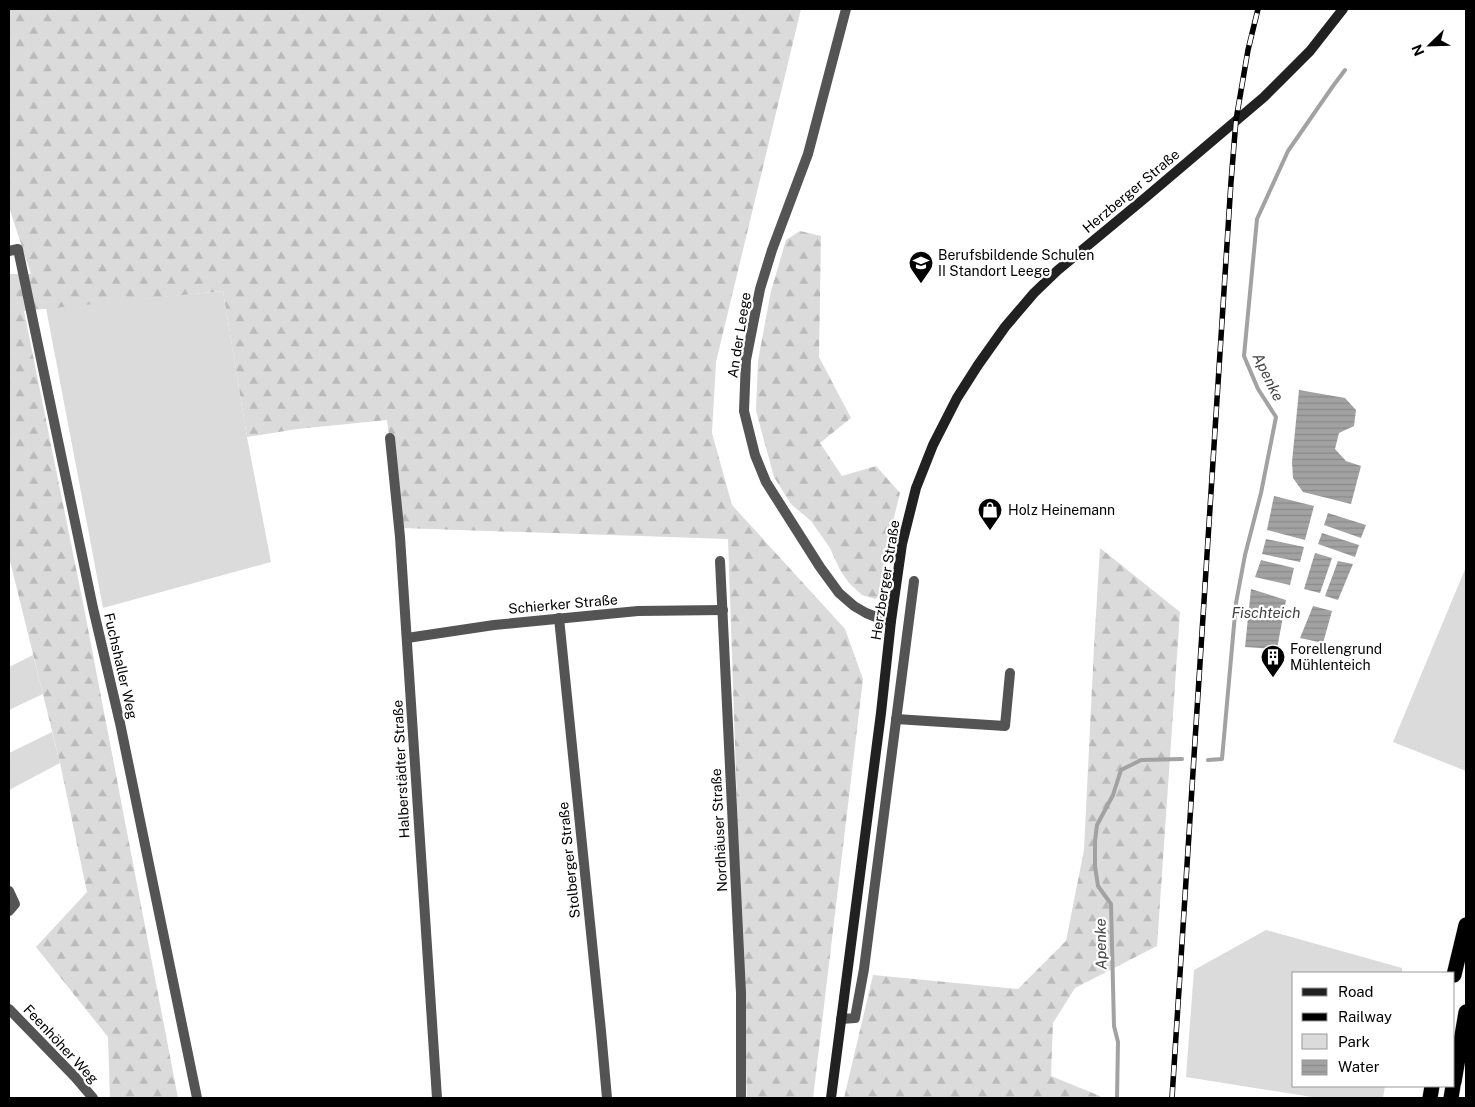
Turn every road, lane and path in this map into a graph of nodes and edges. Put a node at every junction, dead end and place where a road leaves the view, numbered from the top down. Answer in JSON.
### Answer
{"nodes":[{"id":1,"x":846,"y":9,"type":"edge"},
{"id":2,"x":1343,"y":9,"type":"edge"},
{"id":3,"x":9,"y":251,"type":"edge"},
{"id":4,"x":390,"y":438,"type":"dead end"},
{"id":5,"x":720,"y":561,"type":"dead end"},
{"id":6,"x":914,"y":581,"type":"dead end"},
{"id":7,"x":723,"y":610,"type":"junction"},
{"id":8,"x":559,"y":618,"type":"junction"},
{"id":9,"x":891,"y":621,"type":"junction"},
{"id":10,"x":407,"y":638,"type":"junction"},
{"id":11,"x":1010,"y":673,"type":"dead end"},
{"id":12,"x":896,"y":719,"type":"junction"},
{"id":13,"x":9,"y":891,"type":"edge"},
{"id":14,"x":9,"y":911,"type":"edge"},
{"id":15,"x":1466,"y":925,"type":"edge"},
{"id":16,"x":1455,"y":972,"type":"edge"},
{"id":17,"x":9,"y":1009,"type":"edge"},
{"id":18,"x":1466,"y":1012,"type":"edge"},
{"id":19,"x":841,"y":1019,"type":"junction"},
{"id":20,"x":1455,"y":1073,"type":"edge"},
{"id":21,"x":93,"y":1098,"type":"edge"},
{"id":22,"x":197,"y":1098,"type":"edge"},
{"id":23,"x":437,"y":1098,"type":"edge"},
{"id":24,"x":607,"y":1098,"type":"edge"},
{"id":25,"x":741,"y":1098,"type":"edge"},
{"id":26,"x":830,"y":1098,"type":"edge"}],
"edges":[{"from":1,"to":9,"type":"street","name":"An der Leege"},
{"from":2,"to":9,"type":"street","name":"Herzberger Straße"},
{"from":3,"to":22,"type":"street","name":"Fuchshaller Weg"},
{"from":4,"to":10,"type":"street","name":"Halberstädter Straße"},
{"from":5,"to":7,"type":"street","name":"Nordhäuser Straße"},
{"from":6,"to":12,"type":"street","name":"Herzberger Straße"},
{"from":7,"to":8,"type":"street","name":"Schierker Straße"},
{"from":7,"to":25,"type":"street","name":"Nordhäuser Straße"},
{"from":8,"to":10,"type":"street","name":"Schierker Straße"},
{"from":8,"to":24,"type":"street","name":"Stolberger Straße"},
{"from":9,"to":19,"type":"street","name":"Herzberger Straße"},
{"from":10,"to":23,"type":"street","name":"Halberstädter Straße"},
{"from":11,"to":12,"type":"street"},
{"from":12,"to":19,"type":"street","name":"Herzberger Straße"},
{"from":13,"to":14,"type":"street"},
{"from":15,"to":16,"type":"highway"},
{"from":17,"to":21,"type":"street","name":"Feenhöher Weg"},
{"from":18,"to":20,"type":"highway"},
{"from":19,"to":26,"type":"street","name":"Herzberger Straße"}]}
